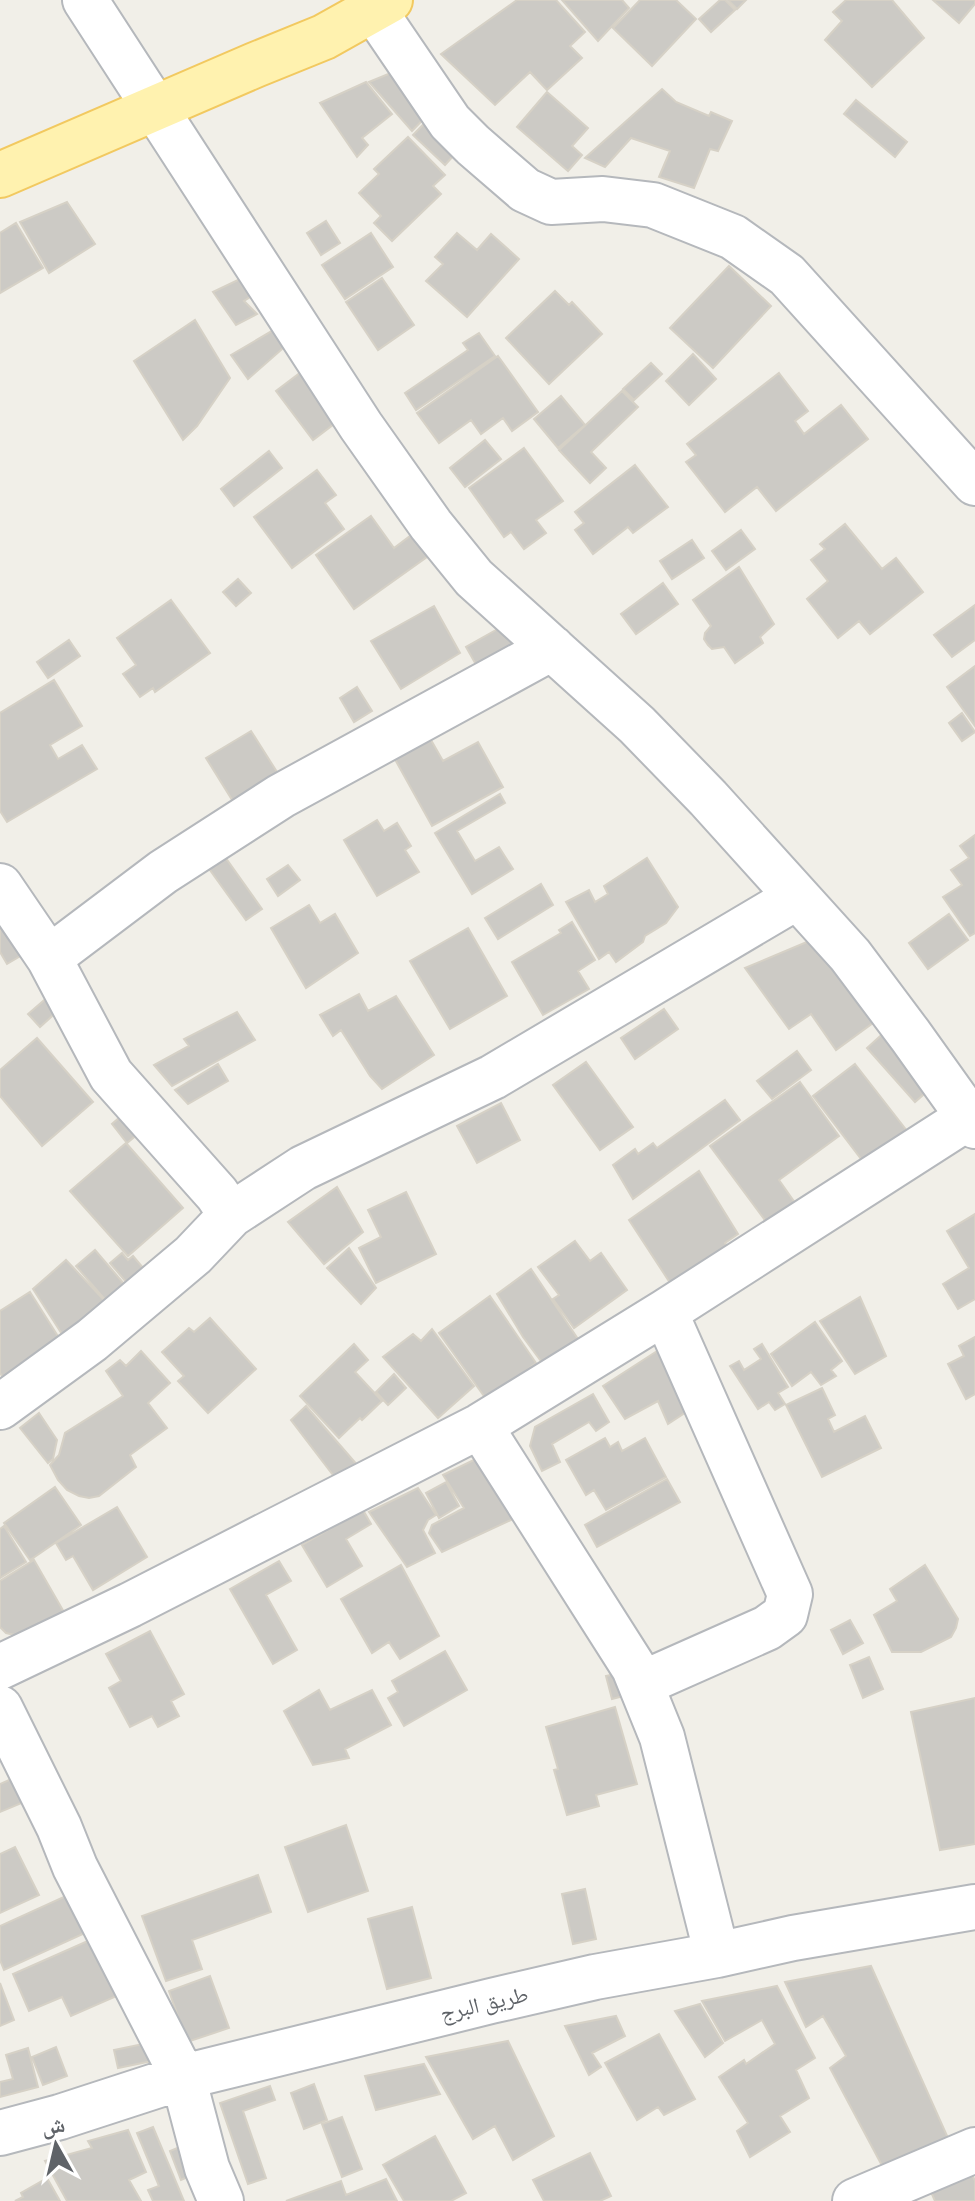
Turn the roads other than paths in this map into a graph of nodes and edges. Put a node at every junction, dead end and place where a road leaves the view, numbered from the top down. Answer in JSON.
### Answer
{"nodes":[{"id":1,"x":85,"y":0,"type":"edge"},
{"id":2,"x":377,"y":3,"type":"edge"},
{"id":3,"x":156,"y":107,"type":"junction"},
{"id":4,"x":0,"y":175,"type":"edge"},
{"id":5,"x":975,"y":483,"type":"edge"},
{"id":6,"x":552,"y":648,"type":"junction"},
{"id":7,"x":0,"y":886,"type":"edge"},
{"id":8,"x":797,"y":897,"type":"junction"},
{"id":9,"x":49,"y":958,"type":"junction"},
{"id":10,"x":972,"y":1122,"type":"edge"},
{"id":11,"x":231,"y":1215,"type":"junction"},
{"id":12,"x":665,"y":1312,"type":"junction"},
{"id":13,"x":0,"y":1407,"type":"edge"},
{"id":14,"x":480,"y":1426,"type":"junction"},
{"id":15,"x":0,"y":1667,"type":"edge"},
{"id":16,"x":641,"y":1684,"type":"junction"},
{"id":17,"x":0,"y":1708,"type":"edge"},
{"id":18,"x":975,"y":1907,"type":"edge"},
{"id":19,"x":717,"y":1955,"type":"junction"},
{"id":20,"x":183,"y":2077,"type":"junction"},
{"id":21,"x":0,"y":2133,"type":"edge"},
{"id":22,"x":975,"y":2150,"type":"edge"},
{"id":23,"x":221,"y":2201,"type":"edge"},
{"id":24,"x":855,"y":2201,"type":"edge"}],
"edges":[{"from":1,"to":3,"type":"street"},
{"from":2,"to":3,"type":"main road"},
{"from":2,"to":5,"type":"street"},
{"from":3,"to":4,"type":"main road"},
{"from":3,"to":6,"type":"street"},
{"from":6,"to":8,"type":"street"},
{"from":6,"to":9,"type":"street"},
{"from":7,"to":9,"type":"street"},
{"from":8,"to":10,"type":"street"},
{"from":8,"to":11,"type":"street"},
{"from":9,"to":11,"type":"street"},
{"from":10,"to":12,"type":"street"},
{"from":11,"to":13,"type":"street"},
{"from":12,"to":14,"type":"street"},
{"from":12,"to":16,"type":"street"},
{"from":14,"to":15,"type":"street"},
{"from":14,"to":16,"type":"street"},
{"from":16,"to":19,"type":"street"},
{"from":17,"to":20,"type":"street"},
{"from":18,"to":19,"type":"street","name":"طريق البرج"},
{"from":19,"to":20,"type":"street","name":"طريق البرج"},
{"from":20,"to":21,"type":"street","name":"طريق البرج"},
{"from":20,"to":23,"type":"street"},
{"from":22,"to":24,"type":"street"}]}
